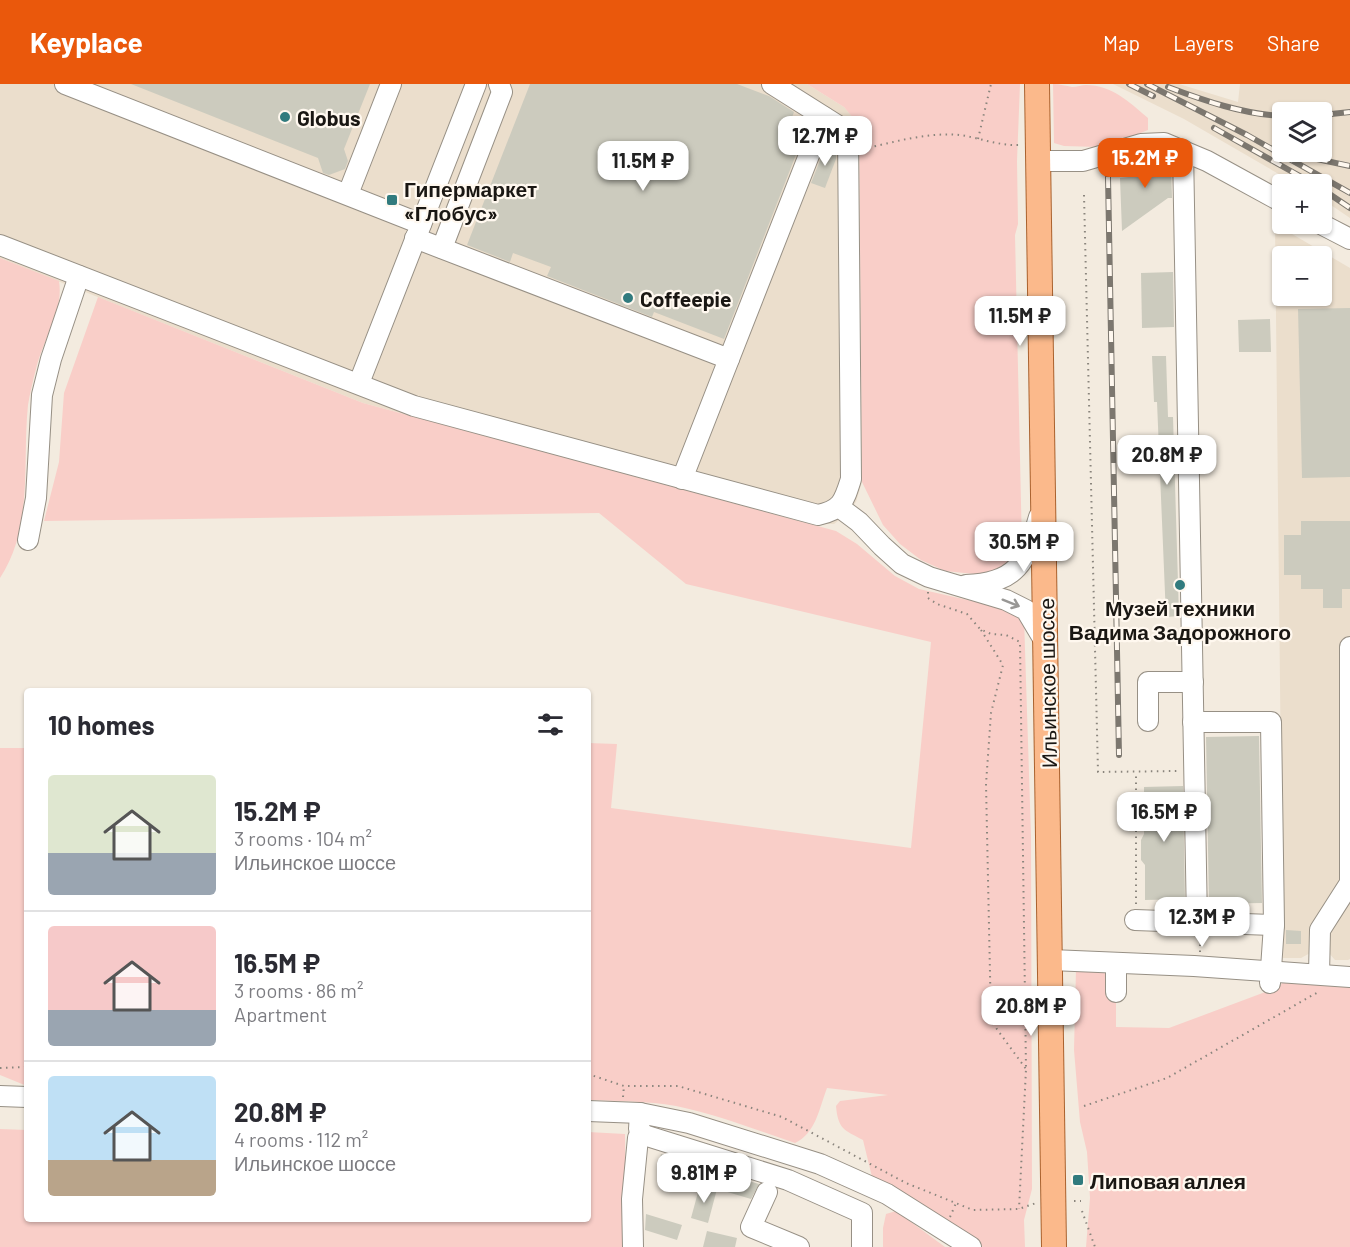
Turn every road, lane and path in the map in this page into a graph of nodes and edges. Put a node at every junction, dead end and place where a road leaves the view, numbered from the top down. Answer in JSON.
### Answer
{"nodes":[{"id":1,"x":66,"y":84,"type":"edge"},
{"id":2,"x":391,"y":84,"type":"edge"},
{"id":3,"x":476,"y":84,"type":"edge"},
{"id":4,"x":499,"y":84,"type":"edge"},
{"id":5,"x":772,"y":84,"type":"edge"},
{"id":6,"x":991,"y":84,"type":"edge"},
{"id":7,"x":1037,"y":84,"type":"edge"},
{"id":8,"x":824,"y":117,"type":"junction"},
{"id":9,"x":978,"y":139,"type":"junction"},
{"id":10,"x":1183,"y":150,"type":"junction"},
{"id":11,"x":849,"y":152,"type":"junction"},
{"id":12,"x":1038,"y":153,"type":"junction"},
{"id":13,"x":348,"y":194,"type":"junction"},
{"id":14,"x":1084,"y":195,"type":"dead end"},
{"id":15,"x":1272,"y":197,"type":"edge"},
{"id":16,"x":1332,"y":230,"type":"edge"},
{"id":17,"x":418,"y":231,"type":"junction"},
{"id":18,"x":1350,"y":239,"type":"edge"},
{"id":19,"x":0,"y":245,"type":"edge"},
{"id":20,"x":442,"y":248,"type":"junction"},
{"id":21,"x":79,"y":276,"type":"junction"},
{"id":22,"x":729,"y":360,"type":"junction"},
{"id":23,"x":359,"y":383,"type":"junction"},
{"id":24,"x":682,"y":479,"type":"junction"},
{"id":25,"x":1044,"y":503,"type":"junction"},
{"id":26,"x":839,"y":507,"type":"junction"},
{"id":27,"x":28,"y":540,"type":"dead end"},
{"id":28,"x":929,"y":577,"type":"junction"},
{"id":29,"x":957,"y":585,"type":"junction"},
{"id":30,"x":980,"y":629,"type":"junction"},
{"id":31,"x":1046,"y":643,"type":"junction"},
{"id":32,"x":1350,"y":647,"type":"edge"},
{"id":33,"x":1192,"y":682,"type":"junction"},
{"id":34,"x":1148,"y":720,"type":"dead end"},
{"id":35,"x":1193,"y":722,"type":"junction"},
{"id":36,"x":1194,"y":771,"type":"junction"},
{"id":37,"x":1136,"y":772,"type":"junction"},
{"id":38,"x":1136,"y":920,"type":"joint"},
{"id":39,"x":1197,"y":922,"type":"junction"},
{"id":40,"x":1274,"y":925,"type":"junction"},
{"id":41,"x":1051,"y":960,"type":"junction"},
{"id":42,"x":1116,"y":963,"type":"junction"},
{"id":43,"x":1270,"y":977,"type":"junction"},
{"id":44,"x":1350,"y":977,"type":"edge"},
{"id":45,"x":1323,"y":981,"type":"junction"},
{"id":46,"x":1116,"y":992,"type":"dead end"},
{"id":47,"x":24,"y":1067,"type":"edge"},
{"id":48,"x":0,"y":1068,"type":"edge"},
{"id":49,"x":1026,"y":1069,"type":"junction"},
{"id":50,"x":591,"y":1075,"type":"edge"},
{"id":51,"x":0,"y":1096,"type":"edge"},
{"id":52,"x":24,"y":1097,"type":"edge"},
{"id":53,"x":1084,"y":1106,"type":"dead end"},
{"id":54,"x":591,"y":1112,"type":"edge"},
{"id":55,"x":640,"y":1123,"type":"junction"},
{"id":56,"x":767,"y":1192,"type":"dead end"},
{"id":57,"x":1041,"y":1201,"type":"dead end"},
{"id":58,"x":1074,"y":1201,"type":"dead end"},
{"id":59,"x":1081,"y":1201,"type":"dead end"},
{"id":60,"x":1019,"y":1209,"type":"junction"},
{"id":61,"x":1082,"y":1211,"type":"dead end"},
{"id":62,"x":633,"y":1247,"type":"edge"},
{"id":63,"x":799,"y":1247,"type":"edge"},
{"id":64,"x":862,"y":1247,"type":"edge"},
{"id":65,"x":971,"y":1247,"type":"edge"},
{"id":66,"x":1054,"y":1247,"type":"edge"},
{"id":67,"x":1095,"y":1247,"type":"edge"}],
"edges":[{"from":1,"to":13,"type":"street"},
{"from":2,"to":13,"type":"street"},
{"from":3,"to":17,"type":"street"},
{"from":4,"to":20,"type":"street"},
{"from":5,"to":8,"type":"street"},
{"from":6,"to":9,"type":"path"},
{"from":7,"to":12,"type":"main road","name":"Ильинское шоссе"},
{"from":8,"to":11,"type":"street"},
{"from":8,"to":22,"type":"street"},
{"from":9,"to":11,"type":"path"},
{"from":9,"to":12,"type":"path"},
{"from":10,"to":12,"type":"street"},
{"from":10,"to":15,"type":"street"},
{"from":10,"to":33,"type":"street"},
{"from":11,"to":26,"type":"street"},
{"from":12,"to":25,"type":"main road","name":"Ильинское шоссе"},
{"from":13,"to":17,"type":"street"},
{"from":14,"to":37,"type":"path"},
{"from":16,"to":18,"type":"street"},
{"from":17,"to":20,"type":"street"},
{"from":17,"to":23,"type":"street"},
{"from":19,"to":21,"type":"street"},
{"from":20,"to":22,"type":"street"},
{"from":21,"to":23,"type":"street"},
{"from":21,"to":27,"type":"street"},
{"from":22,"to":24,"type":"street"},
{"from":23,"to":24,"type":"street"},
{"from":24,"to":26,"type":"street"},
{"from":25,"to":29,"type":"street"},
{"from":25,"to":31,"type":"main road","name":"Ильинское шоссе"},
{"from":26,"to":28,"type":"street"},
{"from":28,"to":29,"type":"street"},
{"from":28,"to":30,"type":"path"},
{"from":29,"to":31,"type":"street","one_way":true},
{"from":30,"to":49,"type":"path"},
{"from":30,"to":49,"type":"path"},
{"from":31,"to":41,"type":"main road","name":"Ильинское шоссе"},
{"from":32,"to":45,"type":"street"},
{"from":33,"to":34,"type":"street"},
{"from":33,"to":35,"type":"street"},
{"from":35,"to":36,"type":"street"},
{"from":35,"to":40,"type":"street"},
{"from":36,"to":37,"type":"path"},
{"from":36,"to":39,"type":"street"},
{"from":37,"to":38,"type":"path"},
{"from":38,"to":39,"type":"street"},
{"from":39,"to":40,"type":"street"},
{"from":40,"to":43,"type":"street"},
{"from":41,"to":42,"type":"street"},
{"from":41,"to":66,"type":"main road","name":"Ильинское шоссе"},
{"from":42,"to":43,"type":"street"},
{"from":42,"to":46,"type":"street"},
{"from":43,"to":45,"type":"street"},
{"from":44,"to":45,"type":"street"},
{"from":45,"to":53,"type":"path"},
{"from":47,"to":48,"type":"path"},
{"from":49,"to":60,"type":"path"},
{"from":50,"to":60,"type":"path"},
{"from":51,"to":52,"type":"street"},
{"from":54,"to":55,"type":"street"},
{"from":55,"to":62,"type":"street"},
{"from":55,"to":64,"type":"street"},
{"from":55,"to":65,"type":"street"},
{"from":56,"to":63,"type":"street"},
{"from":57,"to":60,"type":"path"},
{"from":58,"to":59,"type":"path"},
{"from":61,"to":67,"type":"path"}]}
